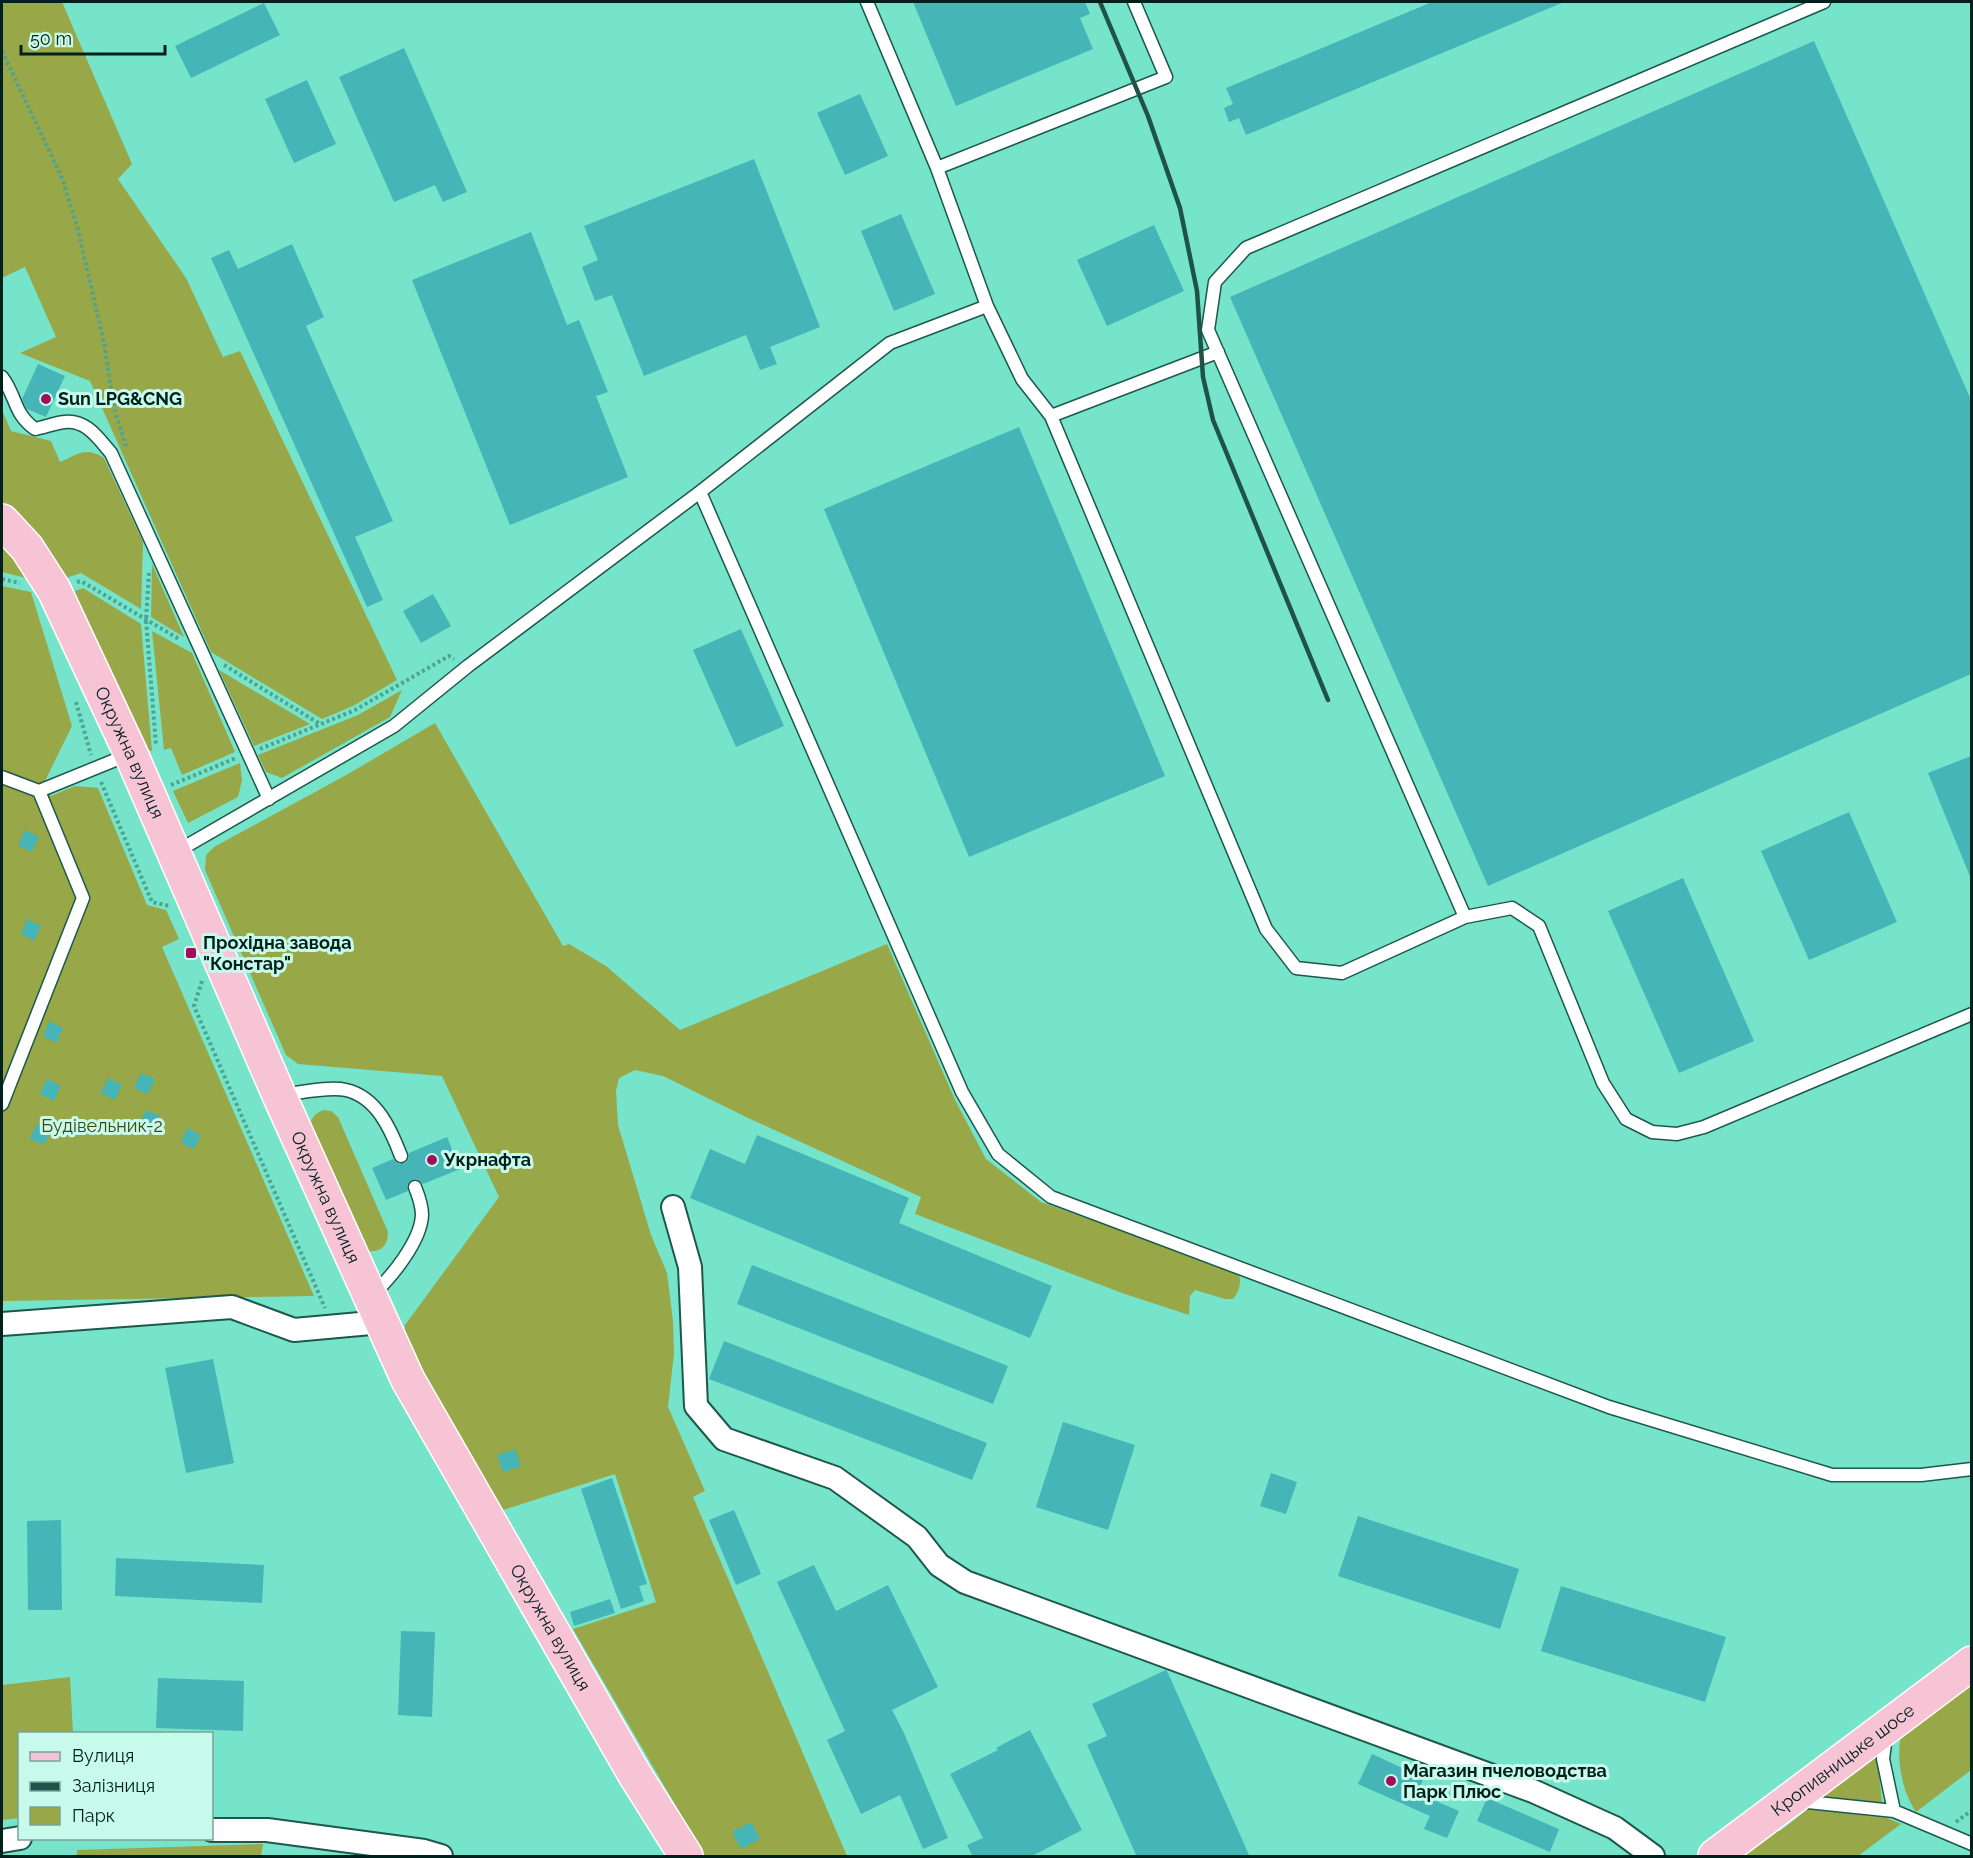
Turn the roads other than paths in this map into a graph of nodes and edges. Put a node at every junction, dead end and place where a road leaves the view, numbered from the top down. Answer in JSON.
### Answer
{"nodes":[{"id":1,"x":867,"y":2,"type":"edge"},
{"id":2,"x":1134,"y":2,"type":"edge"},
{"id":3,"x":1824,"y":2,"type":"edge"},
{"id":4,"x":936,"y":168,"type":"junction"},
{"id":5,"x":987,"y":306,"type":"junction"},
{"id":6,"x":1218,"y":352,"type":"junction"},
{"id":7,"x":2,"y":377,"type":"edge"},
{"id":8,"x":1051,"y":416,"type":"junction"},
{"id":9,"x":700,"y":492,"type":"junction"},
{"id":10,"x":2,"y":521,"type":"edge"},
{"id":11,"x":144,"y":754,"type":"junction"},
{"id":12,"x":2,"y":777,"type":"edge"},
{"id":13,"x":39,"y":792,"type":"junction"},
{"id":14,"x":269,"y":798,"type":"junction"},
{"id":15,"x":174,"y":853,"type":"junction"},
{"id":16,"x":1465,"y":916,"type":"junction"},
{"id":17,"x":1971,"y":1014,"type":"edge"},
{"id":18,"x":279,"y":1095,"type":"junction"},
{"id":19,"x":2,"y":1104,"type":"edge"},
{"id":20,"x":401,"y":1156,"type":"dead end"},
{"id":21,"x":415,"y":1187,"type":"dead end"},
{"id":22,"x":673,"y":1207,"type":"dead end"},
{"id":23,"x":376,"y":1310,"type":"junction"},
{"id":24,"x":2,"y":1324,"type":"edge"},
{"id":25,"x":1971,"y":1469,"type":"edge"},
{"id":26,"x":1971,"y":1663,"type":"edge"},
{"id":27,"x":1887,"y":1728,"type":"junction"},
{"id":28,"x":1791,"y":1800,"type":"junction"},
{"id":29,"x":1894,"y":1811,"type":"junction"},
{"id":30,"x":213,"y":1830,"type":"edge"},
{"id":31,"x":18,"y":1839,"type":"edge"},
{"id":32,"x":2,"y":1841,"type":"edge"},
{"id":33,"x":1971,"y":1844,"type":"edge"},
{"id":34,"x":441,"y":1857,"type":"edge"},
{"id":35,"x":686,"y":1857,"type":"edge"},
{"id":36,"x":1653,"y":1857,"type":"edge"},
{"id":37,"x":1714,"y":1857,"type":"edge"}],
"edges":[{"from":1,"to":4,"type":"lane"},
{"from":2,"to":4,"type":"lane"},
{"from":3,"to":6,"type":"lane"},
{"from":4,"to":5,"type":"lane"},
{"from":5,"to":8,"type":"lane"},
{"from":5,"to":9,"type":"lane"},
{"from":6,"to":8,"type":"lane"},
{"from":6,"to":16,"type":"lane"},
{"from":7,"to":14,"type":"lane"},
{"from":8,"to":16,"type":"lane"},
{"from":9,"to":14,"type":"lane"},
{"from":9,"to":25,"type":"lane"},
{"from":10,"to":11,"type":"main road","name":"Окружна вулиця"},
{"from":11,"to":13,"type":"lane"},
{"from":11,"to":15,"type":"main road","name":"Окружна вулиця"},
{"from":12,"to":13,"type":"lane"},
{"from":13,"to":19,"type":"lane"},
{"from":14,"to":15,"type":"lane"},
{"from":15,"to":18,"type":"main road","name":"Окружна вулиця"},
{"from":16,"to":17,"type":"lane"},
{"from":18,"to":20,"type":"lane"},
{"from":18,"to":23,"type":"main road","name":"Окружна вулиця"},
{"from":21,"to":23,"type":"lane"},
{"from":22,"to":36,"type":"street"},
{"from":23,"to":24,"type":"street"},
{"from":23,"to":35,"type":"main road","name":"Окружна вулиця"},
{"from":26,"to":27,"type":"main road","name":"Кропивницьке шосе"},
{"from":27,"to":28,"type":"main road","name":"Кропивницьке шосе"},
{"from":27,"to":29,"type":"lane"},
{"from":28,"to":29,"type":"lane"},
{"from":28,"to":37,"type":"main road","name":"Кропивницьке шосе"},
{"from":29,"to":33,"type":"lane"},
{"from":30,"to":34,"type":"street"},
{"from":31,"to":32,"type":"street"}]}
